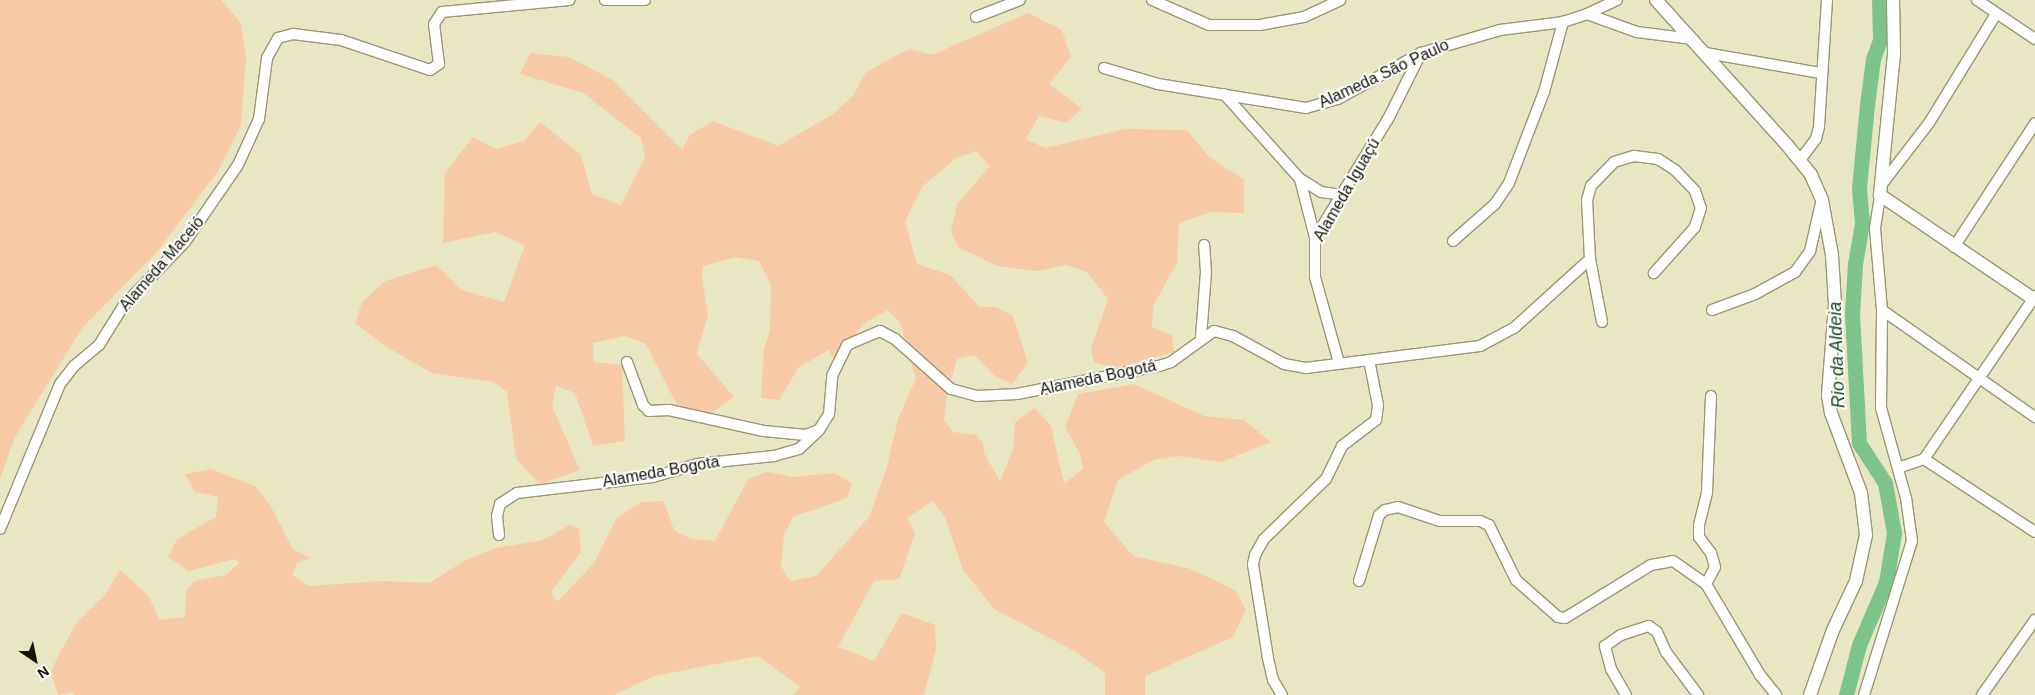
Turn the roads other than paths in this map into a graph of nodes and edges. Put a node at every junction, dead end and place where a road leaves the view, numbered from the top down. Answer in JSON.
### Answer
{"nodes":[{"id":1,"x":569,"y":0,"type":"edge"},
{"id":2,"x":605,"y":0,"type":"edge"},
{"id":3,"x":645,"y":0,"type":"edge"},
{"id":4,"x":1020,"y":0,"type":"edge"},
{"id":5,"x":1152,"y":0,"type":"edge"},
{"id":6,"x":1340,"y":0,"type":"edge"},
{"id":7,"x":1617,"y":0,"type":"edge"},
{"id":8,"x":1656,"y":0,"type":"edge"},
{"id":9,"x":1827,"y":0,"type":"edge"},
{"id":10,"x":1893,"y":0,"type":"edge"},
{"id":11,"x":1977,"y":0,"type":"edge"},
{"id":12,"x":1587,"y":14,"type":"junction"},
{"id":13,"x":1996,"y":14,"type":"junction"},
{"id":14,"x":976,"y":17,"type":"dead end"},
{"id":15,"x":1563,"y":22,"type":"junction"},
{"id":16,"x":1693,"y":39,"type":"junction"},
{"id":17,"x":2035,"y":40,"type":"edge"},
{"id":18,"x":1421,"y":53,"type":"junction"},
{"id":19,"x":1706,"y":53,"type":"junction"},
{"id":20,"x":1104,"y":68,"type":"dead end"},
{"id":21,"x":1821,"y":73,"type":"junction"},
{"id":22,"x":1224,"y":94,"type":"junction"},
{"id":23,"x":2035,"y":123,"type":"edge"},
{"id":24,"x":1800,"y":160,"type":"junction"},
{"id":25,"x":1300,"y":179,"type":"junction"},
{"id":26,"x":1881,"y":190,"type":"junction"},
{"id":27,"x":1342,"y":195,"type":"junction"},
{"id":28,"x":1822,"y":200,"type":"junction"},
{"id":29,"x":1315,"y":238,"type":"junction"},
{"id":30,"x":1453,"y":241,"type":"dead end"},
{"id":31,"x":1204,"y":244,"type":"dead end"},
{"id":32,"x":1954,"y":247,"type":"junction"},
{"id":33,"x":1590,"y":259,"type":"junction"},
{"id":34,"x":1654,"y":273,"type":"dead end"},
{"id":35,"x":2034,"y":298,"type":"edge"},
{"id":36,"x":1712,"y":310,"type":"dead end"},
{"id":37,"x":1882,"y":310,"type":"junction"},
{"id":38,"x":1602,"y":322,"type":"dead end"},
{"id":39,"x":1202,"y":337,"type":"junction"},
{"id":40,"x":1369,"y":360,"type":"junction"},
{"id":41,"x":627,"y":362,"type":"dead end"},
{"id":42,"x":1339,"y":363,"type":"junction"},
{"id":43,"x":1981,"y":377,"type":"junction"},
{"id":44,"x":1711,"y":396,"type":"dead end"},
{"id":45,"x":2035,"y":417,"type":"edge"},
{"id":46,"x":819,"y":430,"type":"junction"},
{"id":47,"x":1924,"y":459,"type":"junction"},
{"id":48,"x":1898,"y":468,"type":"junction"},
{"id":49,"x":0,"y":529,"type":"edge"},
{"id":50,"x":2035,"y":532,"type":"edge"},
{"id":51,"x":499,"y":535,"type":"dead end"},
{"id":52,"x":1359,"y":581,"type":"dead end"},
{"id":53,"x":1706,"y":584,"type":"junction"},
{"id":54,"x":2035,"y":620,"type":"edge"},
{"id":55,"x":1282,"y":695,"type":"edge"},
{"id":56,"x":1626,"y":695,"type":"edge"},
{"id":57,"x":1698,"y":695,"type":"edge"},
{"id":58,"x":1776,"y":695,"type":"edge"},
{"id":59,"x":1810,"y":695,"type":"edge"},
{"id":60,"x":1864,"y":695,"type":"edge"},
{"id":61,"x":1982,"y":695,"type":"edge"}],
"edges":[{"from":1,"to":49,"type":"street","name":"Alameda Maceió"},
{"from":2,"to":3,"type":"street"},
{"from":4,"to":14,"type":"street"},
{"from":5,"to":6,"type":"street"},
{"from":7,"to":12,"type":"street","name":"Alameda São Paulo"},
{"from":8,"to":16,"type":"street"},
{"from":9,"to":21,"type":"street"},
{"from":10,"to":26,"type":"street"},
{"from":11,"to":13,"type":"street"},
{"from":12,"to":15,"type":"street","name":"Alameda São Paulo"},
{"from":12,"to":16,"type":"street"},
{"from":13,"to":17,"type":"street"},
{"from":13,"to":26,"type":"street"},
{"from":15,"to":18,"type":"street","name":"Alameda São Paulo"},
{"from":15,"to":30,"type":"street"},
{"from":16,"to":19,"type":"street"},
{"from":18,"to":22,"type":"street","name":"Alameda São Paulo"},
{"from":18,"to":27,"type":"street","name":"Alameda Iguaçú"},
{"from":19,"to":21,"type":"street"},
{"from":19,"to":24,"type":"street"},
{"from":20,"to":22,"type":"street","name":"Alameda São Paulo"},
{"from":21,"to":24,"type":"street"},
{"from":22,"to":25,"type":"street"},
{"from":23,"to":32,"type":"street"},
{"from":24,"to":28,"type":"street"},
{"from":25,"to":27,"type":"street"},
{"from":25,"to":29,"type":"street"},
{"from":26,"to":32,"type":"street"},
{"from":26,"to":37,"type":"street"},
{"from":27,"to":29,"type":"street","name":"Alameda Iguaçú"},
{"from":28,"to":36,"type":"street"},
{"from":28,"to":59,"type":"street"},
{"from":29,"to":42,"type":"street","name":"Alameda Iguaçú"},
{"from":31,"to":39,"type":"street"},
{"from":32,"to":35,"type":"street"},
{"from":33,"to":34,"type":"street"},
{"from":33,"to":38,"type":"street"},
{"from":33,"to":40,"type":"street"},
{"from":35,"to":43,"type":"street"},
{"from":37,"to":43,"type":"street"},
{"from":37,"to":48,"type":"street"},
{"from":39,"to":42,"type":"street"},
{"from":39,"to":46,"type":"street","name":"Alameda Bogotá"},
{"from":40,"to":42,"type":"street"},
{"from":40,"to":55,"type":"street"},
{"from":41,"to":46,"type":"street"},
{"from":43,"to":45,"type":"street"},
{"from":43,"to":47,"type":"street"},
{"from":44,"to":53,"type":"street"},
{"from":46,"to":51,"type":"street","name":"Alameda Bogota"},
{"from":47,"to":48,"type":"street"},
{"from":47,"to":50,"type":"street"},
{"from":48,"to":60,"type":"street"},
{"from":52,"to":53,"type":"street"},
{"from":53,"to":58,"type":"street"},
{"from":54,"to":61,"type":"street"},
{"from":56,"to":57,"type":"street"}]}
